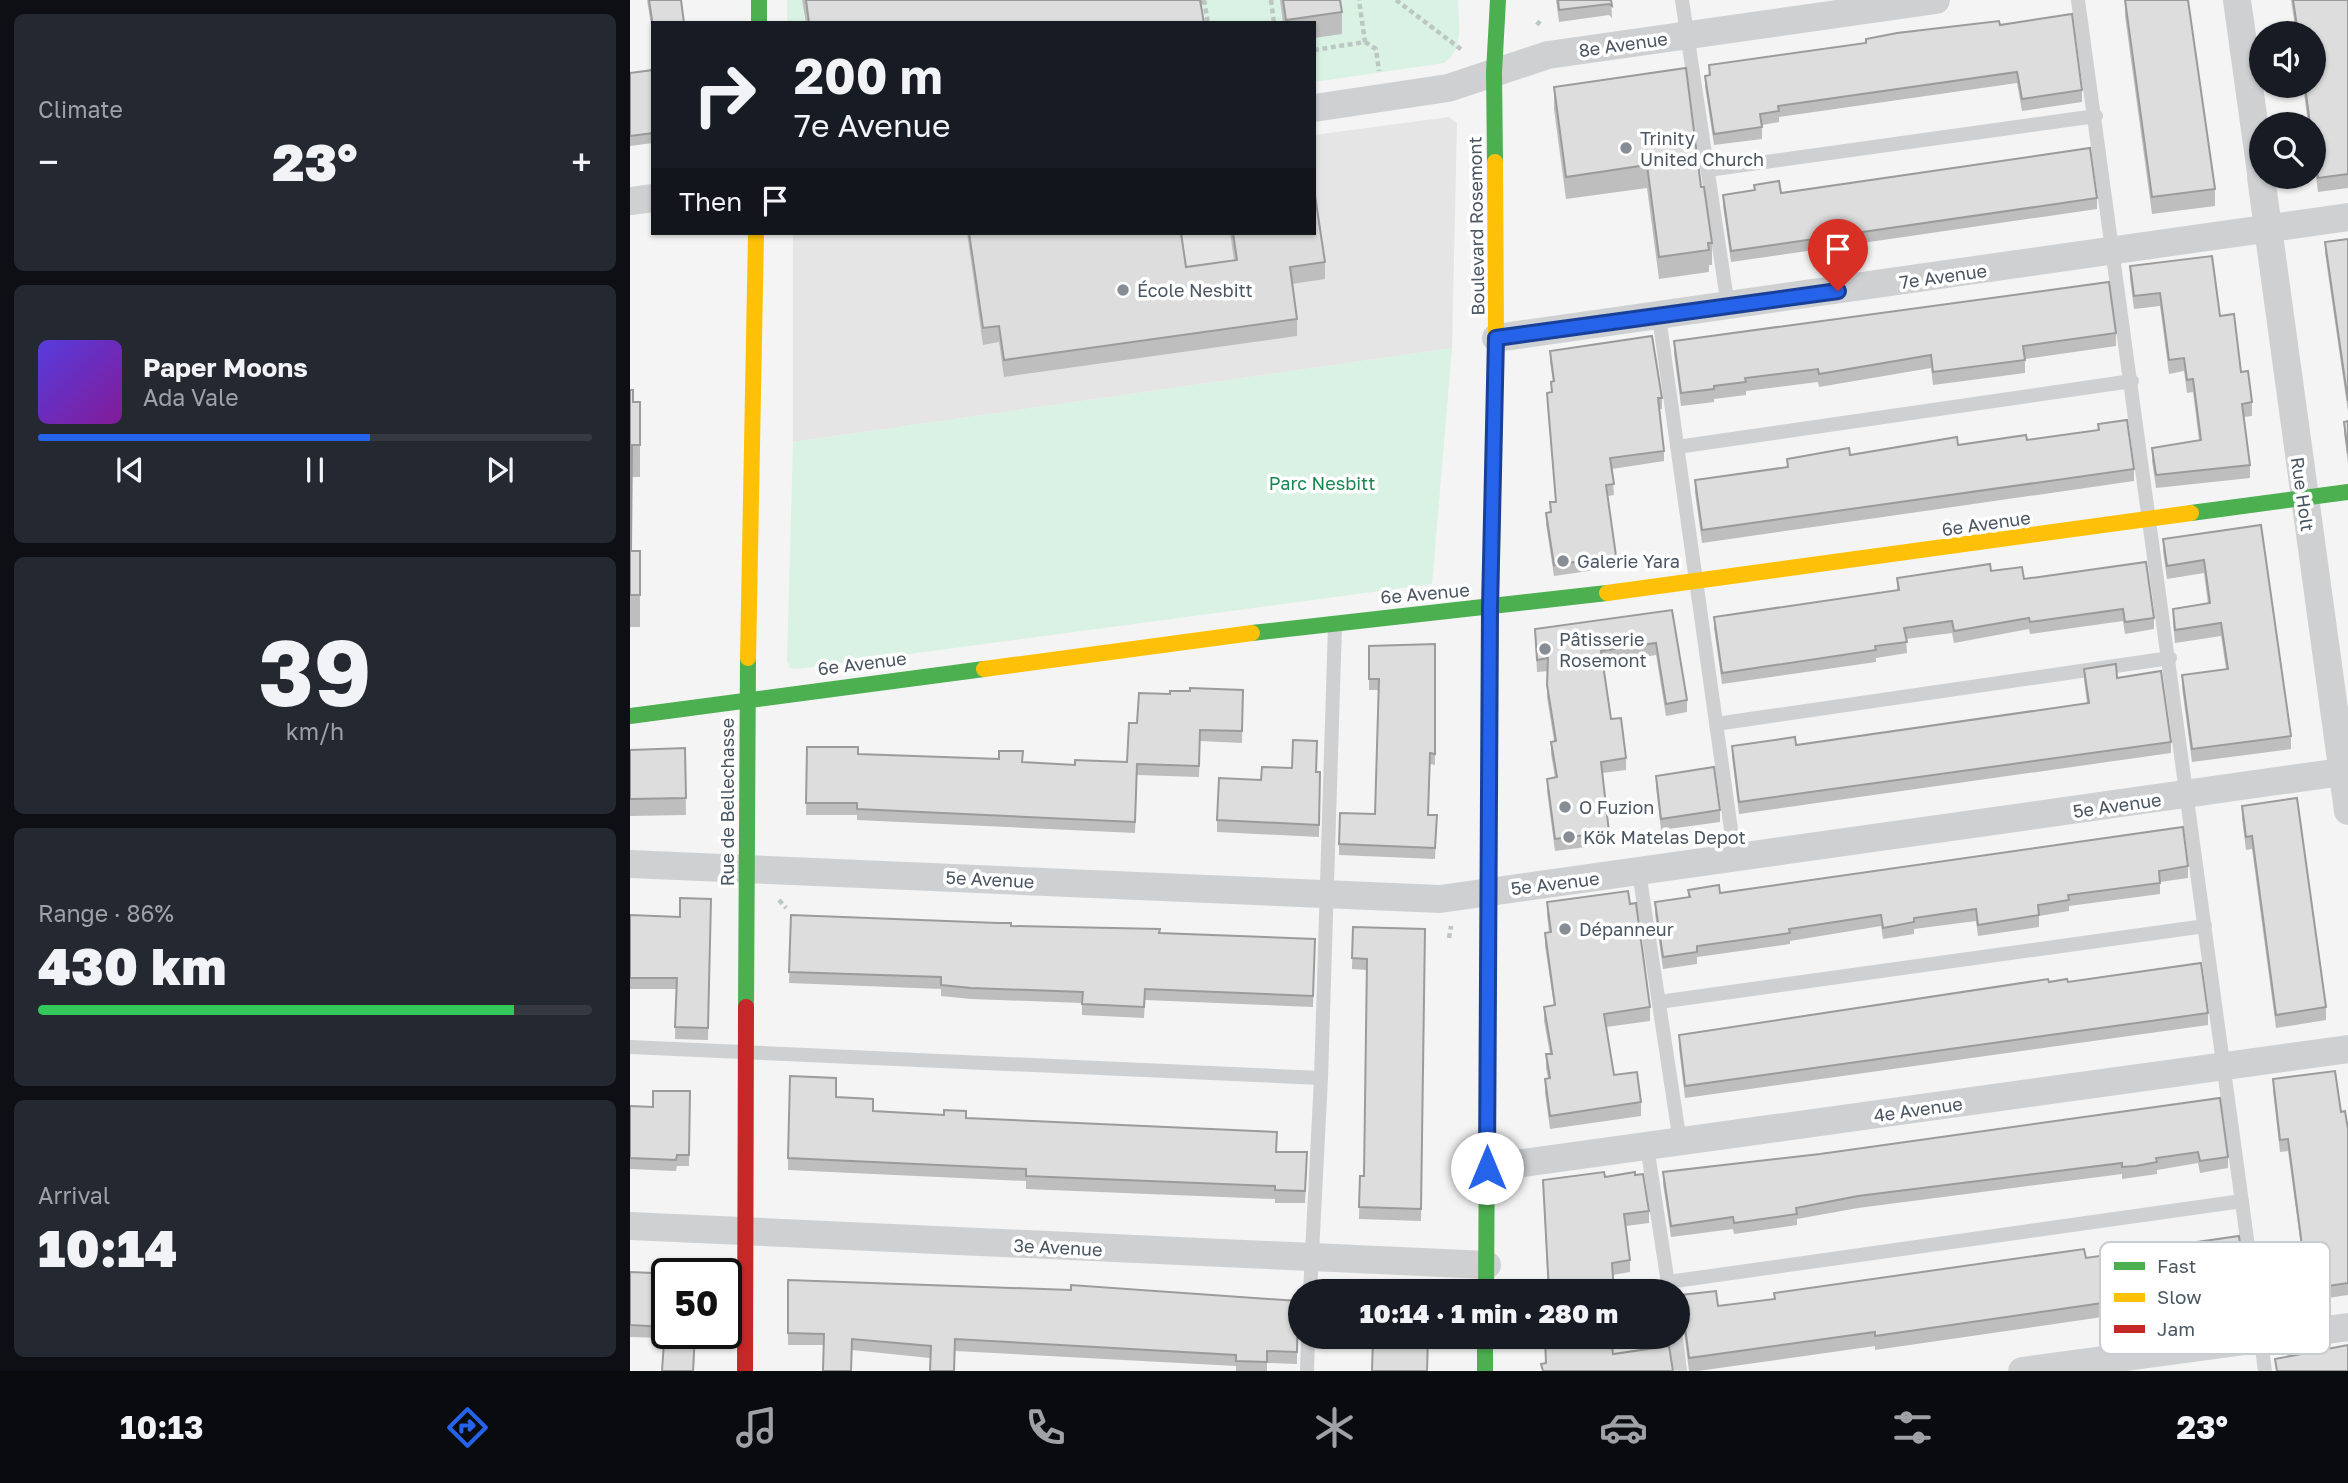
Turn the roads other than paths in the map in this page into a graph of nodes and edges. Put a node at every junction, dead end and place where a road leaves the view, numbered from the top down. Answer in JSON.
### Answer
{"nodes":[{"id":1,"x":759,"y":0,"type":"edge"},
{"id":2,"x":1498,"y":0,"type":"edge"},
{"id":3,"x":1682,"y":0,"type":"edge"},
{"id":4,"x":1936,"y":0,"type":"edge"},
{"id":5,"x":2078,"y":0,"type":"edge"},
{"id":6,"x":2237,"y":0,"type":"edge"},
{"id":7,"x":759,"y":21,"type":"edge"},
{"id":8,"x":1688,"y":35,"type":"junction"},
{"id":9,"x":1494,"y":72,"type":"junction"},
{"id":10,"x":1316,"y":108,"type":"edge"},
{"id":11,"x":2252,"y":112,"type":"edge"},
{"id":12,"x":2095,"y":116,"type":"junction"},
{"id":13,"x":1708,"y":170,"type":"junction"},
{"id":14,"x":2263,"y":189,"type":"edge"},
{"id":15,"x":651,"y":198,"type":"edge"},
{"id":16,"x":630,"y":201,"type":"edge"},
{"id":17,"x":2348,"y":218,"type":"edge"},
{"id":18,"x":2269,"y":230,"type":"junction"},
{"id":19,"x":756,"y":235,"type":"edge"},
{"id":20,"x":2114,"y":252,"type":"junction"},
{"id":21,"x":1728,"y":306,"type":"junction"},
{"id":22,"x":1659,"y":317,"type":"junction"},
{"id":23,"x":1496,"y":338,"type":"junction"},
{"id":24,"x":2132,"y":381,"type":"junction"},
{"id":25,"x":1677,"y":447,"type":"junction"},
{"id":26,"x":2348,"y":492,"type":"edge"},
{"id":27,"x":2304,"y":498,"type":"junction"},
{"id":28,"x":2151,"y":520,"type":"junction"},
{"id":29,"x":1697,"y":581,"type":"junction"},
{"id":30,"x":1490,"y":607,"type":"junction"},
{"id":31,"x":1335,"y":622,"type":"junction"},
{"id":32,"x":2170,"y":658,"type":"junction"},
{"id":33,"x":747,"y":698,"type":"junction"},
{"id":34,"x":630,"y":716,"type":"edge"},
{"id":35,"x":1716,"y":724,"type":"junction"},
{"id":36,"x":2345,"y":771,"type":"edge"},
{"id":37,"x":2188,"y":795,"type":"junction"},
{"id":38,"x":2348,"y":811,"type":"edge"},
{"id":39,"x":1735,"y":858,"type":"junction"},
{"id":40,"x":630,"y":864,"type":"edge"},
{"id":41,"x":747,"y":868,"type":"junction"},
{"id":42,"x":1639,"y":873,"type":"junction"},
{"id":43,"x":1488,"y":891,"type":"junction"},
{"id":44,"x":1326,"y":893,"type":"junction"},
{"id":45,"x":2205,"y":926,"type":"junction"},
{"id":46,"x":1659,"y":1002,"type":"junction"},
{"id":47,"x":630,"y":1047,"type":"edge"},
{"id":48,"x":2348,"y":1049,"type":"edge"},
{"id":49,"x":746,"y":1052,"type":"junction"},
{"id":50,"x":2224,"y":1066,"type":"junction"},
{"id":51,"x":1321,"y":1078,"type":"junction"},
{"id":52,"x":1681,"y":1142,"type":"junction"},
{"id":53,"x":1647,"y":1146,"type":"junction"},
{"id":54,"x":1487,"y":1168,"type":"junction"},
{"id":55,"x":2242,"y":1201,"type":"junction"},
{"id":56,"x":630,"y":1226,"type":"edge"},
{"id":57,"x":745,"y":1231,"type":"junction"},
{"id":58,"x":2248,"y":1242,"type":"edge"},
{"id":59,"x":1311,"y":1259,"type":"junction"},
{"id":60,"x":1486,"y":1278,"type":"edge"},
{"id":61,"x":1310,"y":1279,"type":"edge"},
{"id":62,"x":1667,"y":1279,"type":"edge"},
{"id":63,"x":1690,"y":1284,"type":"edge"},
{"id":64,"x":2348,"y":1327,"type":"edge"},
{"id":65,"x":2330,"y":1329,"type":"edge"},
{"id":66,"x":1308,"y":1349,"type":"edge"},
{"id":67,"x":1485,"y":1349,"type":"edge"},
{"id":68,"x":1677,"y":1349,"type":"edge"},
{"id":69,"x":2145,"y":1354,"type":"edge"},
{"id":70,"x":745,"y":1371,"type":"edge"},
{"id":71,"x":1307,"y":1371,"type":"edge"},
{"id":72,"x":1485,"y":1371,"type":"edge"},
{"id":73,"x":1680,"y":1371,"type":"edge"},
{"id":74,"x":2022,"y":1371,"type":"edge"}],
"edges":[{"from":1,"to":7,"type":"street"},
{"from":2,"to":9,"type":"street","name":"Boulevard Rosemont"},
{"from":3,"to":8,"type":"lane"},
{"from":4,"to":8,"type":"street","name":"8e Avenue"},
{"from":5,"to":12,"type":"lane"},
{"from":6,"to":11,"type":"street","name":"Rue Holt"},
{"from":8,"to":9,"type":"street","name":"8e Avenue"},
{"from":8,"to":13,"type":"lane"},
{"from":9,"to":10,"type":"street","name":"8e Avenue"},
{"from":9,"to":23,"type":"street","name":"Boulevard Rosemont"},
{"from":12,"to":13,"type":"lane"},
{"from":12,"to":20,"type":"lane"},
{"from":13,"to":21,"type":"lane"},
{"from":14,"to":18,"type":"street","name":"Rue Holt"},
{"from":15,"to":16,"type":"street"},
{"from":17,"to":18,"type":"street","name":"7e Avenue"},
{"from":18,"to":20,"type":"street","name":"7e Avenue"},
{"from":18,"to":27,"type":"street","name":"Rue Holt"},
{"from":19,"to":33,"type":"street","name":"Rue de Bellechasse"},
{"from":20,"to":21,"type":"street","name":"7e Avenue"},
{"from":20,"to":24,"type":"lane"},
{"from":21,"to":22,"type":"street","name":"7e Avenue"},
{"from":22,"to":23,"type":"street","name":"7e Avenue"},
{"from":22,"to":25,"type":"lane"},
{"from":23,"to":30,"type":"street","name":"Boulevard Rosemont"},
{"from":24,"to":25,"type":"lane"},
{"from":24,"to":28,"type":"lane"},
{"from":25,"to":29,"type":"lane"},
{"from":26,"to":27,"type":"street","name":"6e Avenue"},
{"from":27,"to":28,"type":"street","name":"6e Avenue"},
{"from":27,"to":36,"type":"street","name":"Rue Holt"},
{"from":28,"to":29,"type":"street","name":"6e Avenue"},
{"from":28,"to":32,"type":"lane"},
{"from":29,"to":30,"type":"street","name":"6e Avenue"},
{"from":29,"to":35,"type":"lane"},
{"from":30,"to":31,"type":"street","name":"6e Avenue"},
{"from":30,"to":43,"type":"street","name":"Boulevard Rosemont"},
{"from":31,"to":33,"type":"street","name":"6e Avenue"},
{"from":31,"to":44,"type":"lane"},
{"from":32,"to":35,"type":"lane"},
{"from":32,"to":37,"type":"lane"},
{"from":33,"to":34,"type":"street","name":"6e Avenue"},
{"from":33,"to":41,"type":"street","name":"Rue de Bellechasse"},
{"from":35,"to":39,"type":"lane"},
{"from":36,"to":37,"type":"street","name":"5e Avenue"},
{"from":36,"to":38,"type":"street","name":"Rue Holt"},
{"from":37,"to":39,"type":"street","name":"5e Avenue"},
{"from":37,"to":45,"type":"lane"},
{"from":39,"to":42,"type":"street","name":"5e Avenue"},
{"from":40,"to":41,"type":"street","name":"5e Avenue"},
{"from":41,"to":44,"type":"street","name":"5e Avenue"},
{"from":41,"to":49,"type":"street","name":"Rue de Bellechasse"},
{"from":42,"to":43,"type":"street","name":"5e Avenue"},
{"from":42,"to":46,"type":"lane"},
{"from":43,"to":44,"type":"street","name":"5e Avenue"},
{"from":43,"to":54,"type":"street","name":"Boulevard Rosemont"},
{"from":44,"to":51,"type":"lane"},
{"from":45,"to":46,"type":"lane"},
{"from":45,"to":50,"type":"lane"},
{"from":46,"to":52,"type":"lane"},
{"from":47,"to":49,"type":"lane"},
{"from":48,"to":50,"type":"street","name":"4e Avenue"},
{"from":49,"to":51,"type":"lane"},
{"from":49,"to":57,"type":"street","name":"Rue de Bellechasse"},
{"from":50,"to":52,"type":"street","name":"4e Avenue"},
{"from":50,"to":55,"type":"lane"},
{"from":51,"to":59,"type":"lane"},
{"from":52,"to":53,"type":"street","name":"4e Avenue"},
{"from":53,"to":54,"type":"street","name":"4e Avenue"},
{"from":53,"to":62,"type":"lane"},
{"from":54,"to":60,"type":"street","name":"Boulevard Rosemont"},
{"from":55,"to":58,"type":"lane"},
{"from":55,"to":63,"type":"lane"},
{"from":56,"to":57,"type":"street","name":"3e Avenue"},
{"from":57,"to":59,"type":"street","name":"3e Avenue"},
{"from":57,"to":70,"type":"street","name":"Rue de Bellechasse"},
{"from":59,"to":60,"type":"street","name":"3e Avenue"},
{"from":59,"to":61,"type":"lane"},
{"from":64,"to":65,"type":"street"},
{"from":66,"to":71,"type":"lane"},
{"from":67,"to":72,"type":"street"},
{"from":68,"to":73,"type":"lane"},
{"from":69,"to":74,"type":"street"}]}
